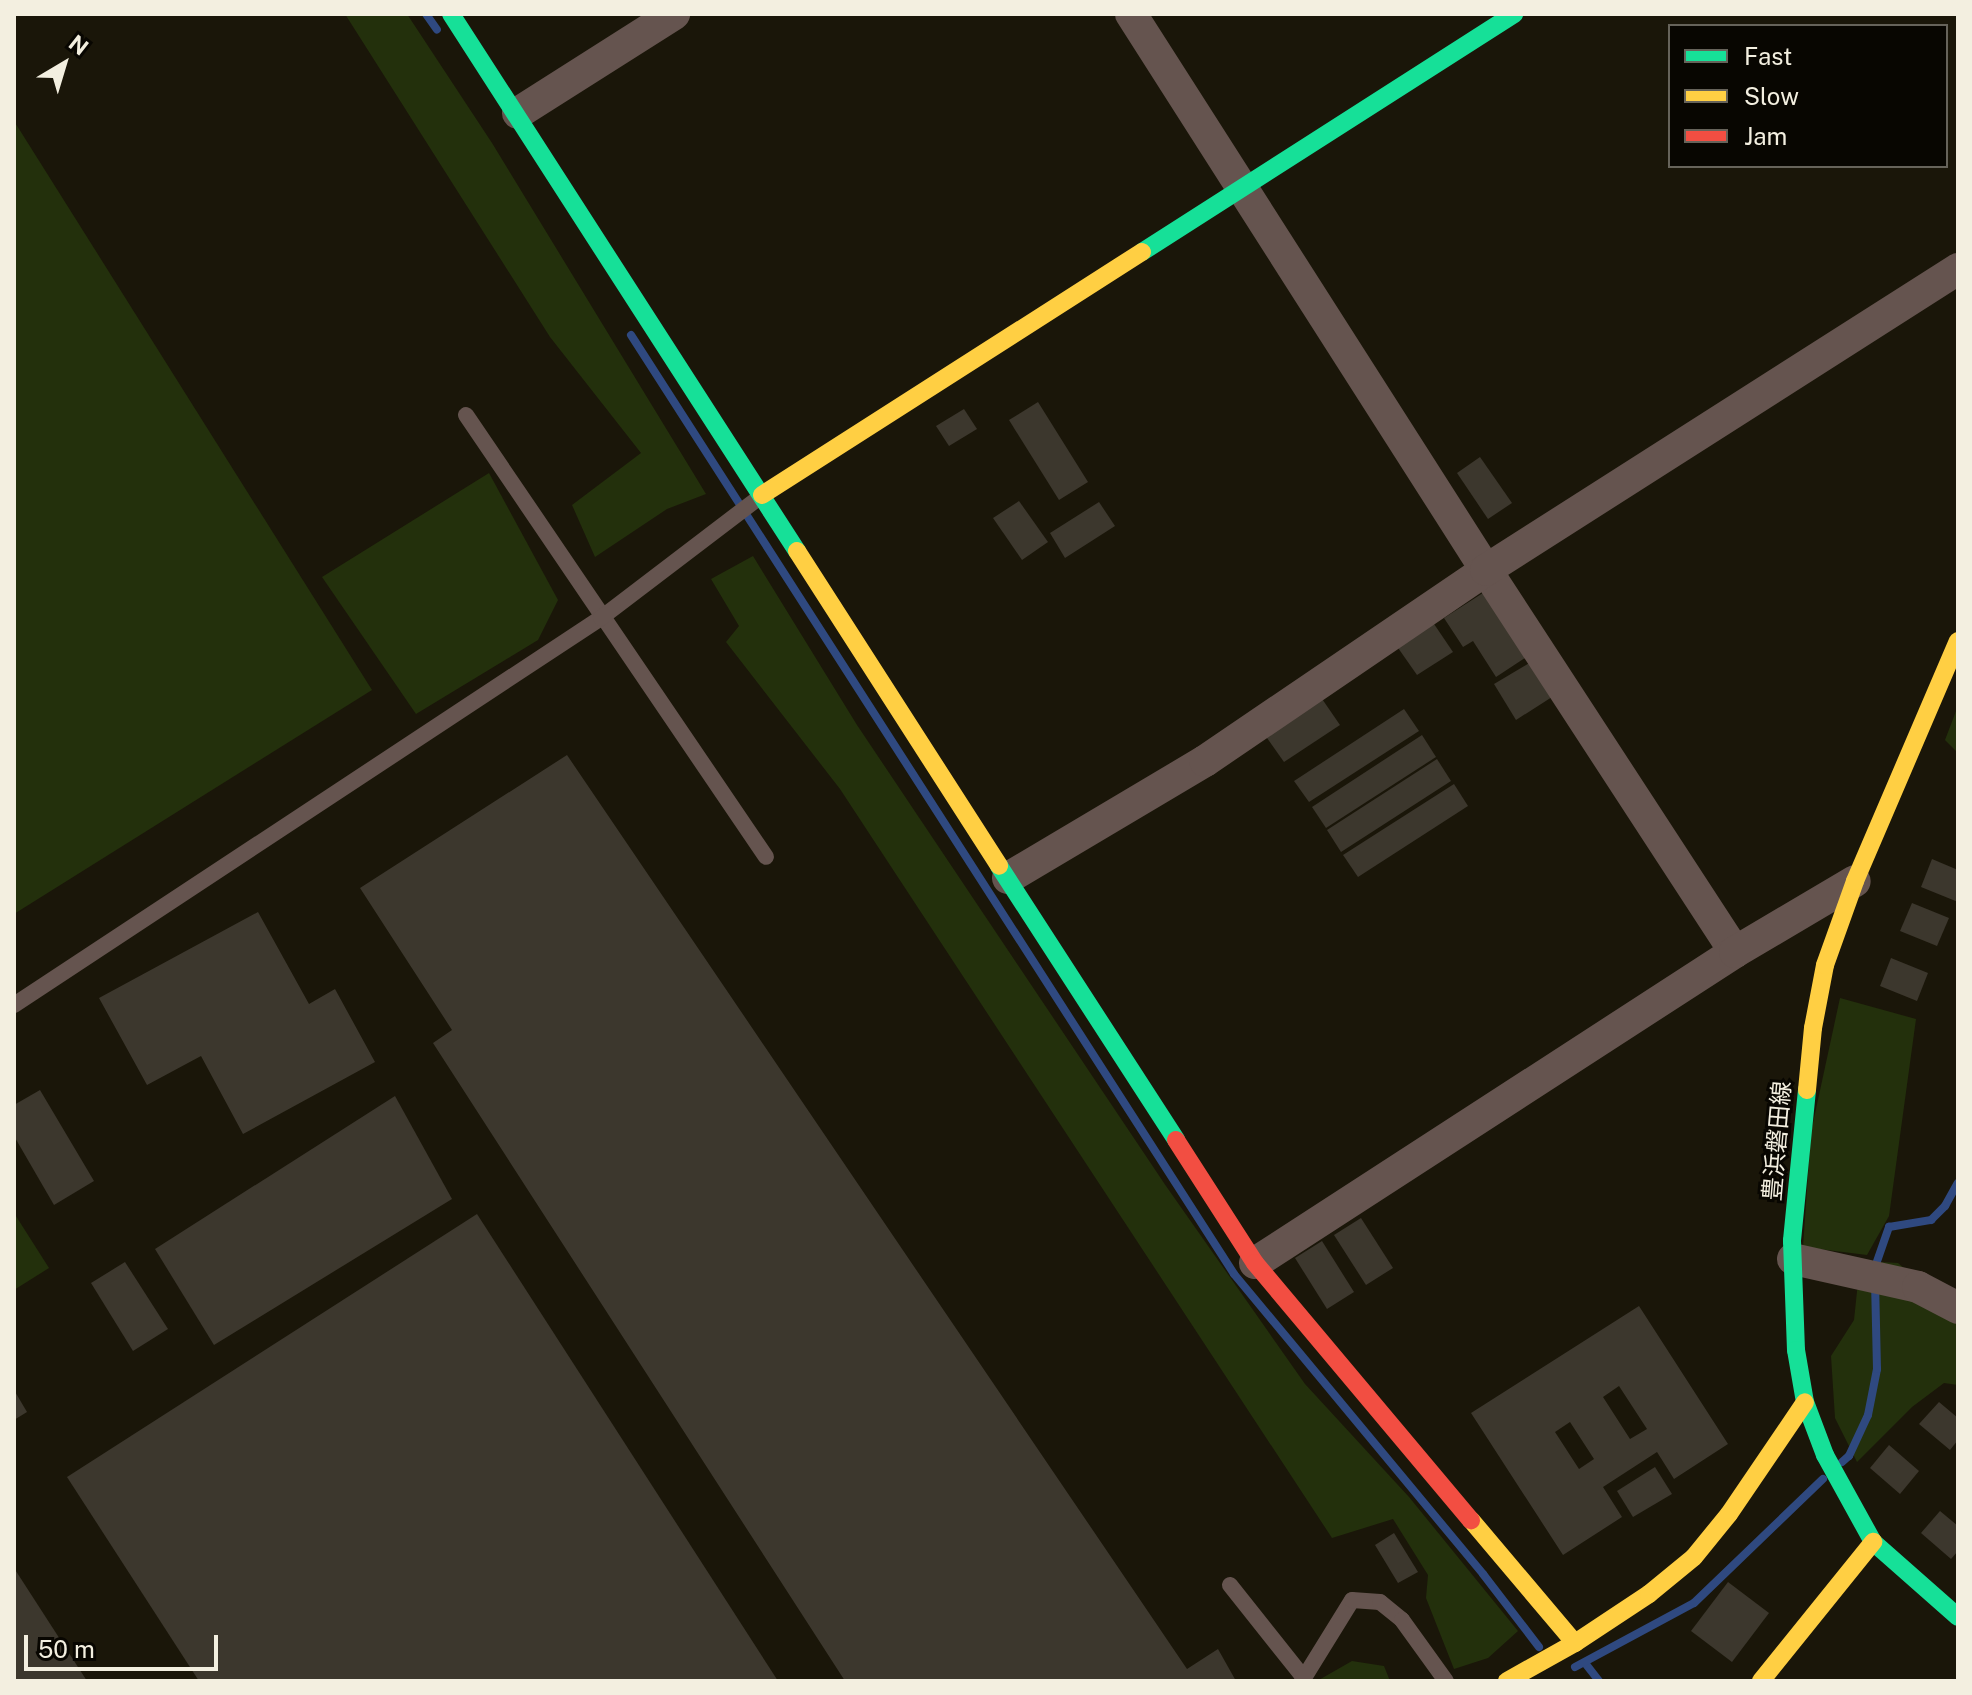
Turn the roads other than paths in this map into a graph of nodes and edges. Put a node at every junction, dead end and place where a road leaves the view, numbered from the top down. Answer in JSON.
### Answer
{"nodes":[{"id":1,"x":451,"y":14,"type":"edge"},
{"id":2,"x":674,"y":14,"type":"edge"},
{"id":3,"x":1131,"y":14,"type":"edge"},
{"id":4,"x":1514,"y":14,"type":"edge"},
{"id":5,"x":518,"y":113,"type":"junction"},
{"id":6,"x":1241,"y":189,"type":"junction"},
{"id":7,"x":1958,"y":269,"type":"edge"},
{"id":8,"x":466,"y":415,"type":"dead end"},
{"id":9,"x":762,"y":495,"type":"junction"},
{"id":10,"x":1486,"y":570,"type":"junction"},
{"id":11,"x":601,"y":618,"type":"junction"},
{"id":12,"x":1958,"y":641,"type":"edge"},
{"id":13,"x":766,"y":857,"type":"dead end"},
{"id":14,"x":1008,"y":878,"type":"junction"},
{"id":15,"x":1855,"y":881,"type":"junction"},
{"id":16,"x":1735,"y":952,"type":"junction"},
{"id":17,"x":14,"y":1005,"type":"edge"},
{"id":18,"x":1793,"y":1259,"type":"junction"},
{"id":19,"x":1255,"y":1263,"type":"junction"},
{"id":20,"x":1958,"y":1308,"type":"edge"},
{"id":21,"x":1805,"y":1402,"type":"junction"},
{"id":22,"x":1873,"y":1542,"type":"junction"},
{"id":23,"x":1230,"y":1585,"type":"dead end"},
{"id":24,"x":1958,"y":1617,"type":"edge"},
{"id":25,"x":1575,"y":1643,"type":"junction"},
{"id":26,"x":1303,"y":1680,"type":"edge"},
{"id":27,"x":1446,"y":1681,"type":"edge"},
{"id":28,"x":1507,"y":1681,"type":"edge"},
{"id":29,"x":1761,"y":1681,"type":"edge"}],
"edges":[{"from":1,"to":5,"type":"street"},
{"from":2,"to":5,"type":"street"},
{"from":3,"to":6,"type":"street"},
{"from":4,"to":6,"type":"street"},
{"from":5,"to":9,"type":"street"},
{"from":6,"to":9,"type":"street"},
{"from":6,"to":10,"type":"street"},
{"from":7,"to":10,"type":"street"},
{"from":8,"to":11,"type":"lane"},
{"from":9,"to":11,"type":"lane"},
{"from":9,"to":14,"type":"street"},
{"from":10,"to":14,"type":"street"},
{"from":10,"to":16,"type":"street"},
{"from":11,"to":13,"type":"lane"},
{"from":11,"to":17,"type":"lane"},
{"from":12,"to":15,"type":"street","name":"豊浜磐田線"},
{"from":14,"to":19,"type":"street"},
{"from":15,"to":16,"type":"street"},
{"from":15,"to":18,"type":"street","name":"豊浜磐田線"},
{"from":16,"to":19,"type":"street"},
{"from":18,"to":20,"type":"street"},
{"from":18,"to":21,"type":"street","name":"豊浜磐田線"},
{"from":19,"to":25,"type":"street"},
{"from":21,"to":22,"type":"street","name":"豊浜磐田線"},
{"from":21,"to":25,"type":"street"},
{"from":22,"to":24,"type":"street","name":"豊浜磐田線"},
{"from":22,"to":29,"type":"street"},
{"from":23,"to":26,"type":"lane"},
{"from":25,"to":28,"type":"street"},
{"from":26,"to":27,"type":"lane"}]}
